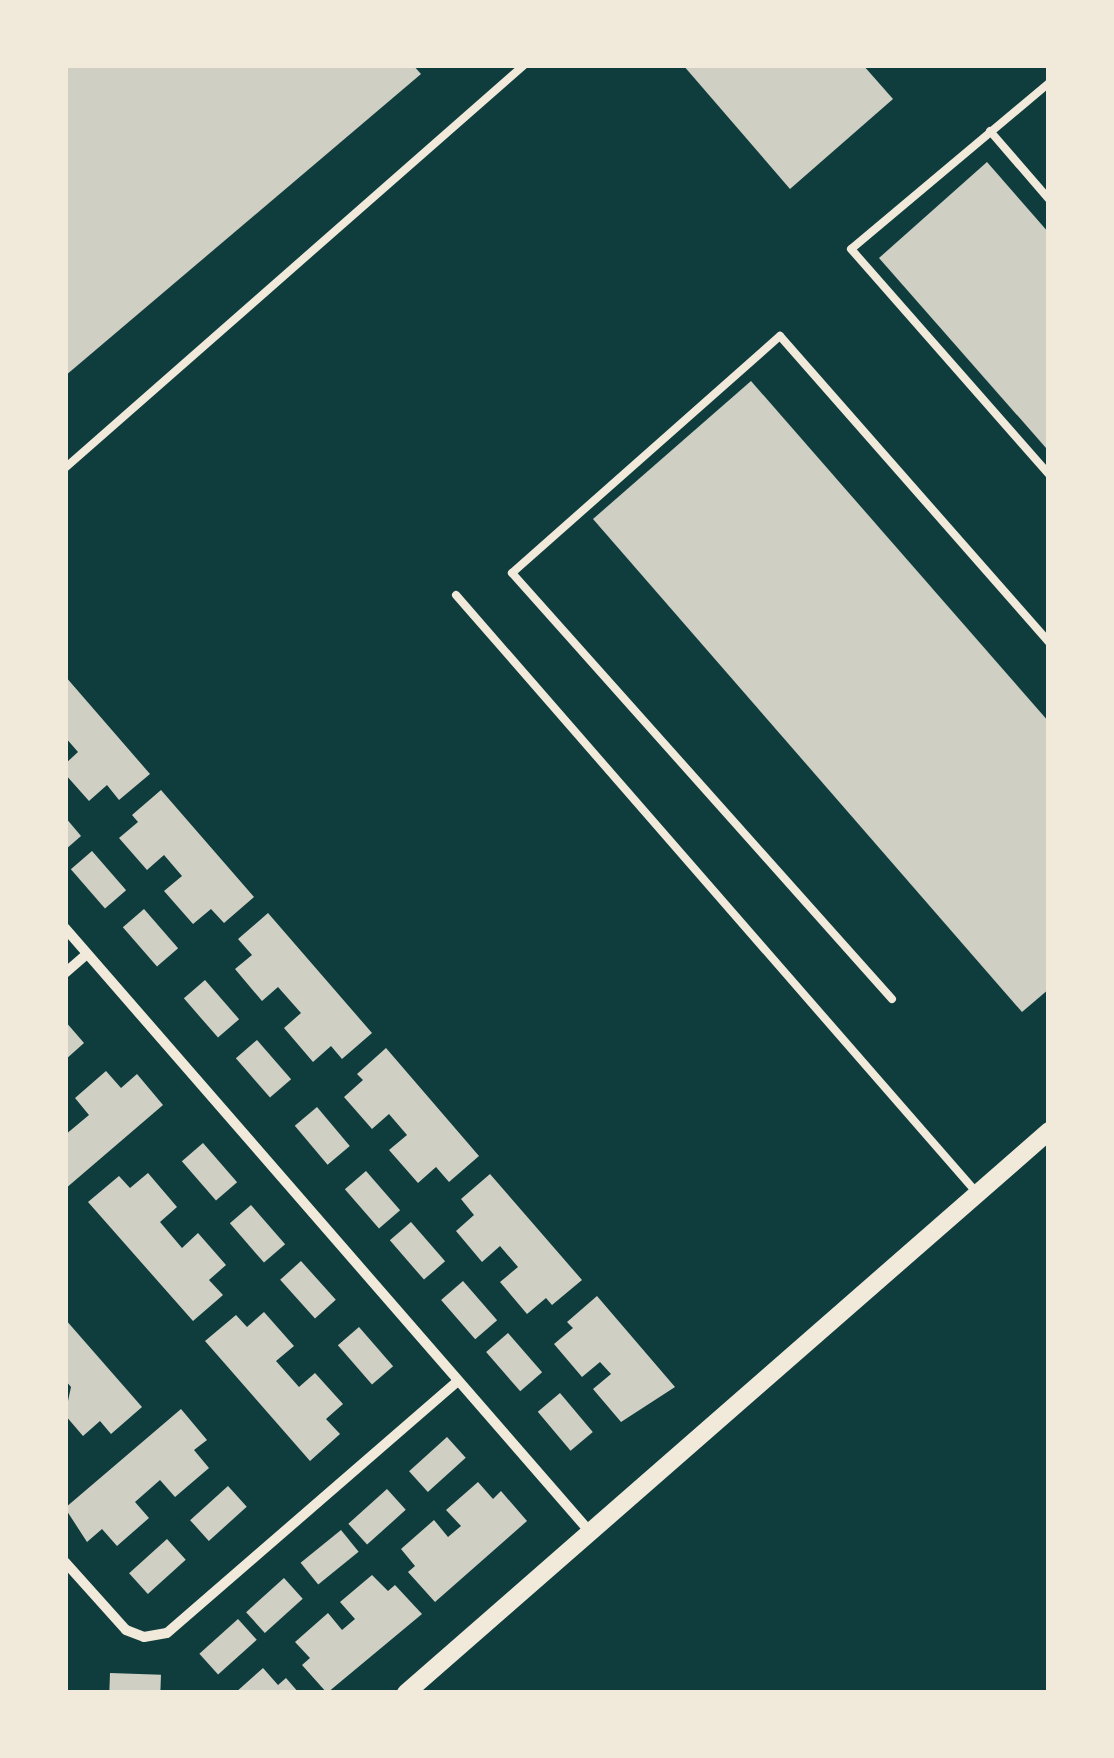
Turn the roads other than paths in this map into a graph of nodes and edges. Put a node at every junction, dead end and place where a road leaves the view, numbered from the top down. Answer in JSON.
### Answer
{"nodes":[{"id":1,"x":524,"y":65,"type":"edge"},
{"id":2,"x":1049,"y":83,"type":"edge"},
{"id":3,"x":990,"y":131,"type":"junction"},
{"id":4,"x":1049,"y":200,"type":"edge"},
{"id":5,"x":65,"y":468,"type":"edge"},
{"id":6,"x":1049,"y":474,"type":"edge"},
{"id":7,"x":456,"y":595,"type":"dead end"},
{"id":8,"x":1049,"y":642,"type":"edge"},
{"id":9,"x":65,"y":928,"type":"edge"},
{"id":10,"x":87,"y":954,"type":"junction"},
{"id":11,"x":65,"y":973,"type":"edge"},
{"id":12,"x":892,"y":998,"type":"dead end"},
{"id":13,"x":1049,"y":1130,"type":"edge"},
{"id":14,"x":976,"y":1193,"type":"junction"},
{"id":15,"x":457,"y":1382,"type":"junction"},
{"id":16,"x":591,"y":1533,"type":"junction"},
{"id":17,"x":65,"y":1562,"type":"edge"},
{"id":18,"x":406,"y":1693,"type":"edge"}],
"edges":[{"from":1,"to":5,"type":"lane"},
{"from":2,"to":3,"type":"lane"},
{"from":3,"to":4,"type":"lane"},
{"from":3,"to":6,"type":"lane"},
{"from":7,"to":14,"type":"lane"},
{"from":8,"to":12,"type":"lane"},
{"from":9,"to":10,"type":"street"},
{"from":10,"to":11,"type":"street"},
{"from":10,"to":15,"type":"street"},
{"from":13,"to":14,"type":"street"},
{"from":14,"to":16,"type":"street"},
{"from":15,"to":16,"type":"street"},
{"from":15,"to":17,"type":"street"},
{"from":16,"to":18,"type":"street"}]}
